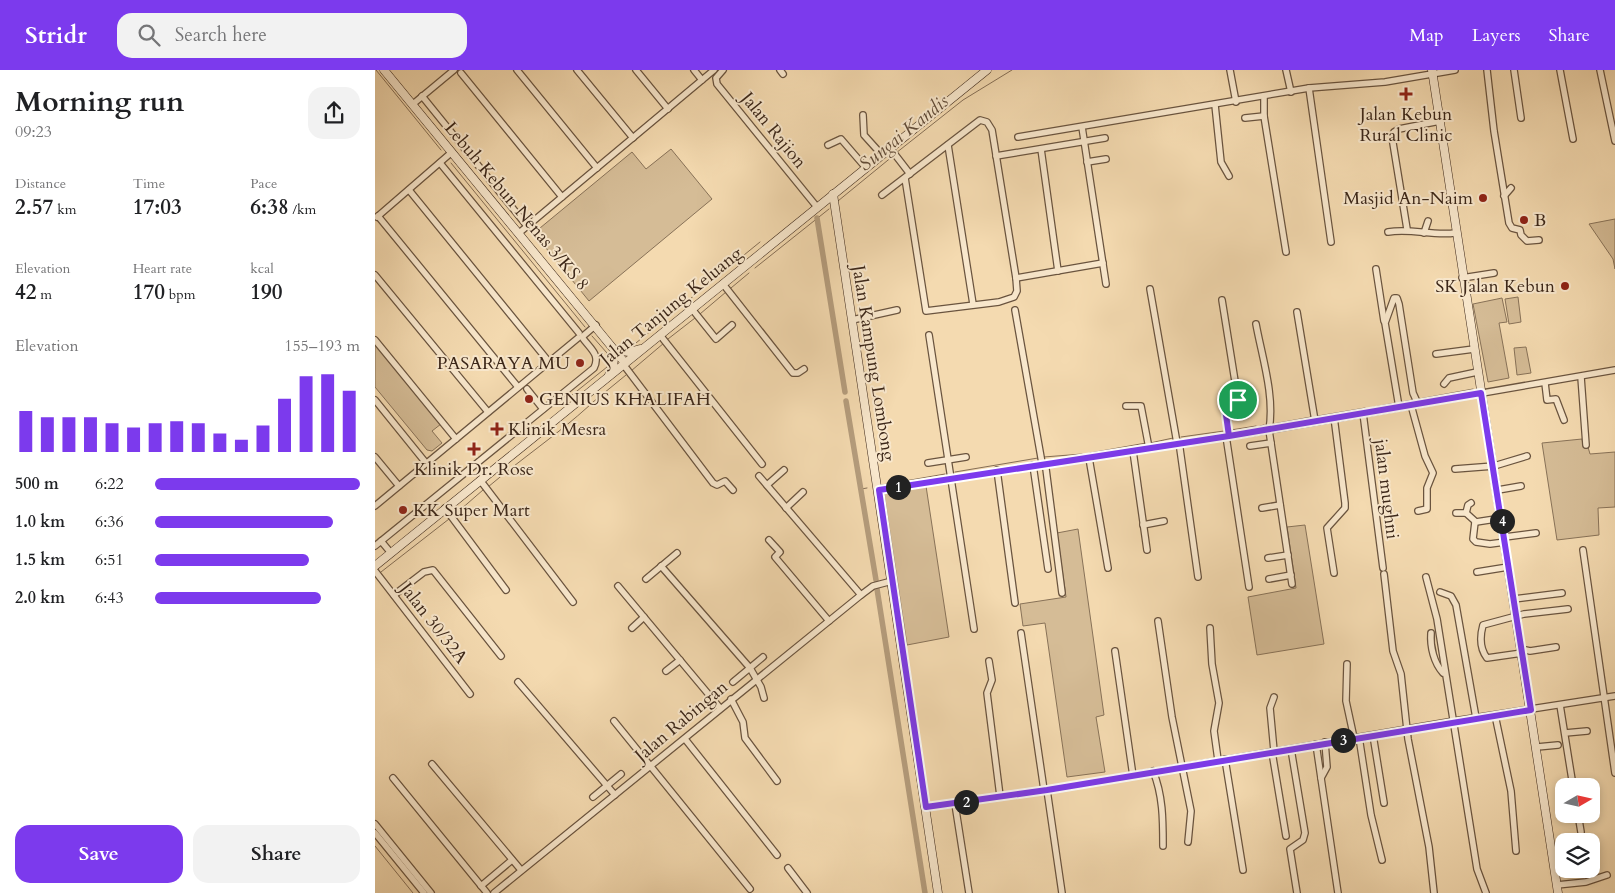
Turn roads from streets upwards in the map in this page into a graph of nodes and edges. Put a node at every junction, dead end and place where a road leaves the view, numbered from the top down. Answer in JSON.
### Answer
{"nodes":[{"id":1,"x":384,"y":70,"type":"edge"},
{"id":2,"x":454,"y":70,"type":"edge"},
{"id":3,"x":517,"y":70,"type":"edge"},
{"id":4,"x":577,"y":70,"type":"edge"},
{"id":5,"x":636,"y":70,"type":"edge"},
{"id":6,"x":694,"y":70,"type":"edge"},
{"id":7,"x":714,"y":70,"type":"edge"},
{"id":8,"x":723,"y":70,"type":"edge"},
{"id":9,"x":987,"y":70,"type":"edge"},
{"id":10,"x":1230,"y":70,"type":"edge"},
{"id":11,"x":1286,"y":70,"type":"edge"},
{"id":12,"x":1455,"y":70,"type":"edge"},
{"id":13,"x":1487,"y":70,"type":"edge"},
{"id":14,"x":1514,"y":70,"type":"edge"},
{"id":15,"x":1560,"y":70,"type":"edge"},
{"id":16,"x":1600,"y":70,"type":"edge"},
{"id":17,"x":1432,"y":71,"type":"edge"},
{"id":18,"x":461,"y":73,"type":"dead end"},
{"id":19,"x":703,"y":80,"type":"junction"},
{"id":20,"x":1309,"y":88,"type":"junction"},
{"id":21,"x":1291,"y":92,"type":"junction"},
{"id":22,"x":422,"y":96,"type":"junction"},
{"id":23,"x":1264,"y":96,"type":"junction"},
{"id":24,"x":1236,"y":102,"type":"junction"},
{"id":25,"x":413,"y":104,"type":"junction"},
{"id":26,"x":1215,"y":105,"type":"junction"},
{"id":27,"x":668,"y":109,"type":"junction"},
{"id":28,"x":863,"y":115,"type":"dead end"},
{"id":29,"x":1264,"y":116,"type":"junction"},
{"id":30,"x":1245,"y":118,"type":"dead end"},
{"id":31,"x":1521,"y":118,"type":"dead end"},
{"id":32,"x":1440,"y":122,"type":"junction"},
{"id":33,"x":1082,"y":127,"type":"junction"},
{"id":34,"x":1018,"y":137,"type":"dead end"},
{"id":35,"x":633,"y":138,"type":"junction"},
{"id":36,"x":1105,"y":138,"type":"dead end"},
{"id":37,"x":1573,"y":139,"type":"dead end"},
{"id":38,"x":1615,"y":141,"type":"edge"},
{"id":39,"x":1084,"y":142,"type":"junction"},
{"id":40,"x":828,"y":145,"type":"dead end"},
{"id":41,"x":948,"y":145,"type":"junction"},
{"id":42,"x":1041,"y":149,"type":"junction"},
{"id":43,"x":453,"y":152,"type":"junction"},
{"id":44,"x":893,"y":152,"type":"junction"},
{"id":45,"x":882,"y":154,"type":"junction"},
{"id":46,"x":996,"y":156,"type":"junction"},
{"id":47,"x":1105,"y":159,"type":"dead end"},
{"id":48,"x":1087,"y":162,"type":"junction"},
{"id":49,"x":440,"y":163,"type":"junction"},
{"id":50,"x":597,"y":168,"type":"junction"},
{"id":51,"x":866,"y":168,"type":"junction"},
{"id":52,"x":908,"y":176,"type":"junction"},
{"id":53,"x":1229,"y":176,"type":"dead end"},
{"id":54,"x":1511,"y":188,"type":"dead end"},
{"id":55,"x":409,"y":190,"type":"junction"},
{"id":56,"x":833,"y":194,"type":"junction"},
{"id":57,"x":882,"y":196,"type":"dead end"},
{"id":58,"x":1504,"y":196,"type":"junction"},
{"id":59,"x":562,"y":197,"type":"junction"},
{"id":60,"x":817,"y":208,"type":"junction"},
{"id":61,"x":376,"y":217,"type":"edge"},
{"id":62,"x":1428,"y":221,"type":"dead end"},
{"id":63,"x":527,"y":226,"type":"junction"},
{"id":64,"x":1407,"y":229,"type":"junction"},
{"id":65,"x":1388,"y":232,"type":"dead end"},
{"id":66,"x":519,"y":233,"type":"junction"},
{"id":67,"x":1424,"y":233,"type":"junction"},
{"id":68,"x":1455,"y":233,"type":"junction"},
{"id":69,"x":1539,"y":240,"type":"dead end"},
{"id":70,"x":1331,"y":242,"type":"dead end"},
{"id":71,"x":1286,"y":252,"type":"dead end"},
{"id":72,"x":1103,"y":263,"type":"junction"},
{"id":73,"x":1375,"y":269,"type":"dead end"},
{"id":74,"x":1058,"y":271,"type":"junction"},
{"id":75,"x":1494,"y":273,"type":"dead end"},
{"id":76,"x":375,"y":274,"type":"edge"},
{"id":77,"x":1015,"y":278,"type":"junction"},
{"id":78,"x":1462,"y":278,"type":"junction"},
{"id":79,"x":1106,"y":284,"type":"dead end"},
{"id":80,"x":723,"y":285,"type":"junction"},
{"id":81,"x":1150,"y":289,"type":"dead end"},
{"id":82,"x":1221,"y":300,"type":"dead end"},
{"id":83,"x":973,"y":304,"type":"junction"},
{"id":84,"x":897,"y":310,"type":"dead end"},
{"id":85,"x":1015,"y":310,"type":"dead end"},
{"id":86,"x":1297,"y":312,"type":"dead end"},
{"id":87,"x":696,"y":314,"type":"junction"},
{"id":88,"x":852,"y":320,"type":"junction"},
{"id":89,"x":1385,"y":323,"type":"junction"},
{"id":90,"x":1256,"y":324,"type":"dead end"},
{"id":91,"x":596,"y":325,"type":"junction"},
{"id":92,"x":732,"y":325,"type":"dead end"},
{"id":93,"x":660,"y":335,"type":"junction"},
{"id":94,"x":580,"y":336,"type":"junction"},
{"id":95,"x":929,"y":336,"type":"dead end"},
{"id":96,"x":375,"y":340,"type":"edge"},
{"id":97,"x":644,"y":347,"type":"junction"},
{"id":98,"x":1474,"y":349,"type":"junction"},
{"id":99,"x":615,"y":350,"type":"junction"},
{"id":100,"x":1436,"y":354,"type":"dead end"},
{"id":101,"x":549,"y":362,"type":"junction"},
{"id":102,"x":624,"y":364,"type":"junction"},
{"id":103,"x":804,"y":369,"type":"dead end"},
{"id":104,"x":1615,"y":370,"type":"edge"},
{"id":105,"x":1477,"y":372,"type":"junction"},
{"id":106,"x":608,"y":376,"type":"junction"},
{"id":107,"x":1581,"y":377,"type":"junction"},
{"id":108,"x":1545,"y":383,"type":"junction"},
{"id":109,"x":1444,"y":384,"type":"dead end"},
{"id":110,"x":518,"y":388,"type":"junction"},
{"id":111,"x":527,"y":389,"type":"dead end"},
{"id":112,"x":1481,"y":393,"type":"junction"},
{"id":113,"x":375,"y":400,"type":"edge"},
{"id":114,"x":1238,"y":400,"type":"junction"},
{"id":115,"x":1415,"y":402,"type":"junction"},
{"id":116,"x":1399,"y":404,"type":"junction"},
{"id":117,"x":1126,"y":406,"type":"dead end"},
{"id":118,"x":543,"y":409,"type":"junction"},
{"id":119,"x":488,"y":412,"type":"junction"},
{"id":120,"x":1363,"y":413,"type":"junction"},
{"id":121,"x":1226,"y":415,"type":"junction"},
{"id":122,"x":1334,"y":417,"type":"junction"},
{"id":123,"x":1564,"y":420,"type":"dead end"},
{"id":124,"x":1315,"y":421,"type":"junction"},
{"id":125,"x":1269,"y":430,"type":"junction"},
{"id":126,"x":1227,"y":436,"type":"junction"},
{"id":127,"x":456,"y":439,"type":"junction"},
{"id":128,"x":1178,"y":442,"type":"junction"},
{"id":129,"x":1271,"y":443,"type":"junction"},
{"id":130,"x":1587,"y":445,"type":"dead end"},
{"id":131,"x":1149,"y":446,"type":"junction"},
{"id":132,"x":1250,"y":446,"type":"dead end"},
{"id":133,"x":1133,"y":450,"type":"junction"},
{"id":134,"x":1527,"y":456,"type":"dead end"},
{"id":135,"x":375,"y":457,"type":"edge"},
{"id":136,"x":966,"y":457,"type":"dead end"},
{"id":137,"x":1089,"y":458,"type":"junction"},
{"id":138,"x":949,"y":460,"type":"junction"},
{"id":139,"x":427,"y":463,"type":"junction"},
{"id":140,"x":1042,"y":463,"type":"junction"},
{"id":141,"x":761,"y":464,"type":"dead end"},
{"id":142,"x":928,"y":464,"type":"dead end"},
{"id":143,"x":1033,"y":465,"type":"junction"},
{"id":144,"x":1494,"y":466,"type":"junction"},
{"id":145,"x":1455,"y":469,"type":"dead end"},
{"id":146,"x":784,"y":470,"type":"dead end"},
{"id":147,"x":997,"y":470,"type":"junction"},
{"id":148,"x":759,"y":476,"type":"dead end"},
{"id":149,"x":952,"y":478,"type":"junction"},
{"id":150,"x":480,"y":480,"type":"junction"},
{"id":151,"x":767,"y":485,"type":"junction"},
{"id":152,"x":399,"y":486,"type":"junction"},
{"id":153,"x":1521,"y":486,"type":"dead end"},
{"id":154,"x":733,"y":490,"type":"dead end"},
{"id":155,"x":879,"y":490,"type":"junction"},
{"id":156,"x":1498,"y":490,"type":"junction"},
{"id":157,"x":803,"y":492,"type":"dead end"},
{"id":158,"x":1471,"y":503,"type":"dead end"},
{"id":159,"x":1280,"y":505,"type":"junction"},
{"id":160,"x":375,"y":506,"type":"edge"},
{"id":161,"x":445,"y":508,"type":"junction"},
{"id":162,"x":786,"y":508,"type":"junction"},
{"id":163,"x":1262,"y":508,"type":"dead end"},
{"id":164,"x":1418,"y":511,"type":"dead end"},
{"id":165,"x":1456,"y":513,"type":"dead end"},
{"id":166,"x":1465,"y":513,"type":"junction"},
{"id":167,"x":1502,"y":518,"type":"junction"},
{"id":168,"x":1164,"y":521,"type":"dead end"},
{"id":169,"x":1475,"y":522,"type":"junction"},
{"id":170,"x":1143,"y":525,"type":"junction"},
{"id":171,"x":1536,"y":533,"type":"dead end"},
{"id":172,"x":769,"y":540,"type":"dead end"},
{"id":173,"x":1505,"y":540,"type":"junction"},
{"id":174,"x":381,"y":541,"type":"junction"},
{"id":175,"x":375,"y":546,"type":"edge"},
{"id":176,"x":1147,"y":550,"type":"dead end"},
{"id":177,"x":1583,"y":550,"type":"dead end"},
{"id":178,"x":391,"y":553,"type":"junction"},
{"id":179,"x":677,"y":553,"type":"dead end"},
{"id":180,"x":1288,"y":555,"type":"junction"},
{"id":181,"x":1268,"y":558,"type":"dead end"},
{"id":182,"x":375,"y":566,"type":"edge"},
{"id":183,"x":661,"y":566,"type":"junction"},
{"id":184,"x":1508,"y":567,"type":"junction"},
{"id":185,"x":1048,"y":568,"type":"dead end"},
{"id":186,"x":1107,"y":568,"type":"dead end"},
{"id":187,"x":375,"y":571,"type":"edge"},
{"id":188,"x":1477,"y":572,"type":"dead end"},
{"id":189,"x":1334,"y":573,"type":"dead end"},
{"id":190,"x":1291,"y":576,"type":"junction"},
{"id":191,"x":1198,"y":577,"type":"dead end"},
{"id":192,"x":1426,"y":577,"type":"dead end"},
{"id":193,"x":646,"y":579,"type":"dead end"},
{"id":194,"x":1269,"y":579,"type":"dead end"},
{"id":195,"x":892,"y":581,"type":"junction"},
{"id":196,"x":1292,"y":584,"type":"dead end"},
{"id":197,"x":618,"y":586,"type":"dead end"},
{"id":198,"x":1249,"y":587,"type":"dead end"},
{"id":199,"x":506,"y":590,"type":"dead end"},
{"id":200,"x":1440,"y":592,"type":"dead end"},
{"id":201,"x":1062,"y":593,"type":"dead end"},
{"id":202,"x":1562,"y":593,"type":"dead end"},
{"id":203,"x":394,"y":595,"type":"junction"},
{"id":204,"x":861,"y":595,"type":"junction"},
{"id":205,"x":1514,"y":599,"type":"junction"},
{"id":206,"x":573,"y":602,"type":"dead end"},
{"id":207,"x":1015,"y":603,"type":"dead end"},
{"id":208,"x":1568,"y":609,"type":"dead end"},
{"id":209,"x":1516,"y":615,"type":"junction"},
{"id":210,"x":645,"y":617,"type":"junction"},
{"id":211,"x":827,"y":619,"type":"junction"},
{"id":212,"x":1158,"y":621,"type":"dead end"},
{"id":213,"x":632,"y":628,"type":"dead end"},
{"id":214,"x":1210,"y":628,"type":"dead end"},
{"id":215,"x":974,"y":629,"type":"dead end"},
{"id":216,"x":1021,"y":633,"type":"dead end"},
{"id":217,"x":1431,"y":633,"type":"dead end"},
{"id":218,"x":1556,"y":647,"type":"dead end"},
{"id":219,"x":1115,"y":651,"type":"dead end"},
{"id":220,"x":1522,"y":651,"type":"junction"},
{"id":221,"x":501,"y":656,"type":"dead end"},
{"id":222,"x":763,"y":657,"type":"dead end"},
{"id":223,"x":680,"y":660,"type":"junction"},
{"id":224,"x":989,"y":661,"type":"dead end"},
{"id":225,"x":1347,"y":664,"type":"dead end"},
{"id":226,"x":750,"y":668,"type":"junction"},
{"id":227,"x":666,"y":671,"type":"dead end"},
{"id":228,"x":1445,"y":675,"type":"junction"},
{"id":229,"x":757,"y":678,"type":"junction"},
{"id":230,"x":518,"y":682,"type":"dead end"},
{"id":231,"x":733,"y":682,"type":"dead end"},
{"id":232,"x":470,"y":694,"type":"dead end"},
{"id":233,"x":1615,"y":696,"type":"edge"},
{"id":234,"x":1274,"y":697,"type":"dead end"},
{"id":235,"x":764,"y":698,"type":"dead end"},
{"id":236,"x":1605,"y":698,"type":"junction"},
{"id":237,"x":731,"y":699,"type":"junction"},
{"id":238,"x":1560,"y":705,"type":"junction"},
{"id":239,"x":720,"y":708,"type":"junction"},
{"id":240,"x":1531,"y":710,"type":"junction"},
{"id":241,"x":1495,"y":715,"type":"junction"},
{"id":242,"x":1476,"y":718,"type":"junction"},
{"id":243,"x":614,"y":721,"type":"dead end"},
{"id":244,"x":1454,"y":721,"type":"junction"},
{"id":245,"x":1406,"y":729,"type":"junction"},
{"id":246,"x":1587,"y":731,"type":"dead end"},
{"id":247,"x":1565,"y":733,"type":"junction"},
{"id":248,"x":1373,"y":735,"type":"junction"},
{"id":249,"x":1357,"y":738,"type":"junction"},
{"id":250,"x":685,"y":739,"type":"junction"},
{"id":251,"x":1325,"y":742,"type":"junction"},
{"id":252,"x":1316,"y":744,"type":"junction"},
{"id":253,"x":1558,"y":744,"type":"dead end"},
{"id":254,"x":1537,"y":747,"type":"junction"},
{"id":255,"x":1291,"y":748,"type":"junction"},
{"id":256,"x":1273,"y":752,"type":"junction"},
{"id":257,"x":1225,"y":759,"type":"junction"},
{"id":258,"x":1218,"y":760,"type":"junction"},
{"id":259,"x":432,"y":764,"type":"dead end"},
{"id":260,"x":651,"y":766,"type":"junction"},
{"id":261,"x":1181,"y":767,"type":"junction"},
{"id":262,"x":1153,"y":772,"type":"junction"},
{"id":263,"x":1615,"y":773,"type":"edge"},
{"id":264,"x":621,"y":774,"type":"dead end"},
{"id":265,"x":1133,"y":776,"type":"junction"},
{"id":266,"x":393,"y":778,"type":"dead end"},
{"id":267,"x":1321,"y":778,"type":"junction"},
{"id":268,"x":1572,"y":778,"type":"edge"},
{"id":269,"x":777,"y":780,"type":"dead end"},
{"id":270,"x":606,"y":785,"type":"junction"},
{"id":271,"x":1046,"y":790,"type":"junction"},
{"id":272,"x":615,"y":795,"type":"junction"},
{"id":273,"x":1000,"y":796,"type":"junction"},
{"id":274,"x":593,"y":797,"type":"dead end"},
{"id":275,"x":1384,"y":803,"type":"dead end"},
{"id":276,"x":955,"y":804,"type":"junction"},
{"id":277,"x":926,"y":807,"type":"junction"},
{"id":278,"x":1579,"y":823,"type":"edge"},
{"id":279,"x":375,"y":824,"type":"edge"},
{"id":280,"x":375,"y":832,"type":"edge"},
{"id":281,"x":1581,"y":832,"type":"dead end"},
{"id":282,"x":1286,"y":836,"type":"dead end"},
{"id":283,"x":1188,"y":842,"type":"dead end"},
{"id":284,"x":1163,"y":846,"type":"dead end"},
{"id":285,"x":1516,"y":851,"type":"dead end"},
{"id":286,"x":777,"y":855,"type":"dead end"},
{"id":287,"x":512,"y":860,"type":"junction"},
{"id":288,"x":1382,"y":860,"type":"dead end"},
{"id":289,"x":788,"y":868,"type":"dead end"},
{"id":290,"x":521,"y":870,"type":"junction"},
{"id":291,"x":1243,"y":870,"type":"dead end"},
{"id":292,"x":1607,"y":875,"type":"dead end"},
{"id":293,"x":481,"y":886,"type":"junction"},
{"id":294,"x":751,"y":889,"type":"dead end"},
{"id":295,"x":1557,"y":889,"type":"edge"},
{"id":296,"x":497,"y":892,"type":"edge"},
{"id":297,"x":424,"y":893,"type":"edge"},
{"id":298,"x":431,"y":893,"type":"edge"},
{"id":299,"x":487,"y":893,"type":"edge"},
{"id":300,"x":807,"y":893,"type":"edge"},
{"id":301,"x":938,"y":893,"type":"edge"},
{"id":302,"x":969,"y":893,"type":"edge"},
{"id":303,"x":1062,"y":893,"type":"edge"},
{"id":304,"x":1297,"y":893,"type":"edge"},
{"id":305,"x":1339,"y":893,"type":"edge"},
{"id":306,"x":1434,"y":893,"type":"edge"},
{"id":307,"x":1486,"y":893,"type":"edge"}],
"edges":[{"from":1,"to":25,"type":"street","name":"Lebuh Kebun Nenas 3/KS 8"},
{"from":2,"to":22,"type":"street"},
{"from":3,"to":50,"type":"street"},
{"from":4,"to":35,"type":"street"},
{"from":5,"to":27,"type":"street"},
{"from":6,"to":19,"type":"street"},
{"from":7,"to":19,"type":"street"},
{"from":8,"to":60,"type":"street","name":"Jalan Rajion"},
{"from":9,"to":44,"type":"street","name":"Jalan Tanjung Keluang"},
{"from":10,"to":24,"type":"street"},
{"from":11,"to":21,"type":"street"},
{"from":12,"to":17,"type":"street"},
{"from":13,"to":58,"type":"street"},
{"from":14,"to":31,"type":"street"},
{"from":15,"to":37,"type":"street"},
{"from":16,"to":38,"type":"street"},
{"from":17,"to":20,"type":"street"},
{"from":17,"to":32,"type":"street"},
{"from":18,"to":59,"type":"street"},
{"from":19,"to":27,"type":"street"},
{"from":20,"to":21,"type":"street"},
{"from":20,"to":70,"type":"street"},
{"from":21,"to":23,"type":"street"},
{"from":22,"to":25,"type":"street"},
{"from":22,"to":63,"type":"street"},
{"from":23,"to":24,"type":"street"},
{"from":23,"to":29,"type":"street"},
{"from":24,"to":26,"type":"street"},
{"from":25,"to":43,"type":"street","name":"Lebuh Kebun Nenas 3/KS 8"},
{"from":26,"to":33,"type":"street"},
{"from":26,"to":53,"type":"street"},
{"from":27,"to":35,"type":"street"},
{"from":28,"to":45,"type":"street"},
{"from":29,"to":30,"type":"street"},
{"from":29,"to":71,"type":"street"},
{"from":32,"to":64,"type":"street"},
{"from":32,"to":68,"type":"street"},
{"from":33,"to":34,"type":"street"},
{"from":33,"to":39,"type":"street"},
{"from":35,"to":50,"type":"street"},
{"from":36,"to":39,"type":"street"},
{"from":39,"to":42,"type":"street"},
{"from":39,"to":48,"type":"street"},
{"from":40,"to":51,"type":"street"},
{"from":41,"to":46,"type":"street"},
{"from":41,"to":52,"type":"street"},
{"from":41,"to":83,"type":"street"},
{"from":42,"to":46,"type":"street"},
{"from":42,"to":74,"type":"street"},
{"from":43,"to":49,"type":"street"},
{"from":43,"to":66,"type":"street","name":"Lebuh Kebun Nenas 3/KS 8"},
{"from":44,"to":45,"type":"street","name":"Jalan Tanjung Keluang"},
{"from":44,"to":52,"type":"street"},
{"from":45,"to":51,"type":"street","name":"Jalan Tanjung Keluang"},
{"from":46,"to":77,"type":"street"},
{"from":47,"to":48,"type":"street"},
{"from":48,"to":72,"type":"street"},
{"from":49,"to":55,"type":"street"},
{"from":49,"to":94,"type":"street"},
{"from":50,"to":59,"type":"street"},
{"from":51,"to":56,"type":"street","name":"Jalan Tanjung Keluang"},
{"from":52,"to":57,"type":"street"},
{"from":52,"to":83,"type":"street"},
{"from":54,"to":58,"type":"street"},
{"from":55,"to":61,"type":"street"},
{"from":55,"to":101,"type":"street"},
{"from":56,"to":60,"type":"street","name":"Jalan Tanjung Keluang"},
{"from":56,"to":88,"type":"street","name":"Jalan Kampung Lombong"},
{"from":58,"to":69,"type":"street"},
{"from":59,"to":63,"type":"street"},
{"from":60,"to":80,"type":"street","name":"Jalan Tanjung Keluang"},
{"from":61,"to":110,"type":"street"},
{"from":62,"to":67,"type":"street"},
{"from":63,"to":66,"type":"street"},
{"from":64,"to":65,"type":"street"},
{"from":64,"to":67,"type":"street"},
{"from":66,"to":91,"type":"street","name":"Lebuh Kebun Nenas 3/KS 8"},
{"from":67,"to":68,"type":"street"},
{"from":68,"to":78,"type":"street"},
{"from":72,"to":74,"type":"street"},
{"from":72,"to":79,"type":"street"},
{"from":73,"to":89,"type":"street"},
{"from":74,"to":77,"type":"street"},
{"from":75,"to":78,"type":"street"},
{"from":76,"to":119,"type":"street"},
{"from":77,"to":83,"type":"street"},
{"from":78,"to":98,"type":"street"},
{"from":80,"to":87,"type":"street","name":"Jalan Tanjung Keluang"},
{"from":80,"to":103,"type":"street"},
{"from":81,"to":128,"type":"street"},
{"from":82,"to":114,"type":"street"},
{"from":84,"to":88,"type":"street"},
{"from":85,"to":140,"type":"street"},
{"from":86,"to":124,"type":"street"},
{"from":87,"to":92,"type":"street"},
{"from":87,"to":93,"type":"street","name":"Jalan Tanjung Keluang"},
{"from":88,"to":155,"type":"street","name":"Jalan Kampung Lombong"},
{"from":89,"to":115,"type":"street"},
{"from":89,"to":116,"type":"street"},
{"from":90,"to":125,"type":"street"},
{"from":91,"to":94,"type":"street"},
{"from":91,"to":99,"type":"street","name":"Lebuh Kebun Nenas 3/KS 8"},
{"from":93,"to":97,"type":"street","name":"Jalan Tanjung Keluang"},
{"from":93,"to":141,"type":"street"},
{"from":94,"to":101,"type":"street"},
{"from":94,"to":118,"type":"street"},
{"from":95,"to":138,"type":"street"},
{"from":96,"to":127,"type":"street"},
{"from":97,"to":99,"type":"street"},
{"from":97,"to":102,"type":"street","name":"Jalan Tanjung Keluang"},
{"from":98,"to":100,"type":"street"},
{"from":98,"to":105,"type":"street"},
{"from":99,"to":102,"type":"street","name":"Lebuh Kebun Nenas 3/KS 8"},
{"from":99,"to":106,"type":"street"},
{"from":101,"to":110,"type":"street"},
{"from":102,"to":106,"type":"street","name":"Jalan Tanjung Keluang"},
{"from":102,"to":154,"type":"street"},
{"from":104,"to":107,"type":"street"},
{"from":105,"to":109,"type":"street"},
{"from":105,"to":112,"type":"street"},
{"from":106,"to":150,"type":"street","name":"Jalan Tanjung Keluang"},
{"from":107,"to":108,"type":"street"},
{"from":107,"to":130,"type":"street"},
{"from":108,"to":112,"type":"street"},
{"from":108,"to":123,"type":"street"},
{"from":110,"to":119,"type":"street"},
{"from":111,"to":118,"type":"street"},
{"from":112,"to":115,"type":"street"},
{"from":112,"to":144,"type":"street"},
{"from":113,"to":139,"type":"street"},
{"from":114,"to":121,"type":"street"},
{"from":114,"to":121,"type":"street"},
{"from":115,"to":116,"type":"street"},
{"from":115,"to":164,"type":"street"},
{"from":116,"to":120,"type":"street"},
{"from":117,"to":131,"type":"street"},
{"from":118,"to":174,"type":"street"},
{"from":119,"to":127,"type":"street"},
{"from":120,"to":122,"type":"street"},
{"from":120,"to":245,"type":"street","name":"jalan mughni"},
{"from":121,"to":126,"type":"street"},
{"from":122,"to":124,"type":"street"},
{"from":122,"to":189,"type":"street"},
{"from":124,"to":125,"type":"street"},
{"from":125,"to":126,"type":"street"},
{"from":125,"to":129,"type":"street"},
{"from":126,"to":128,"type":"street"},
{"from":126,"to":198,"type":"street"},
{"from":127,"to":139,"type":"street"},
{"from":128,"to":131,"type":"street"},
{"from":128,"to":191,"type":"street"},
{"from":129,"to":132,"type":"street"},
{"from":129,"to":159,"type":"street"},
{"from":131,"to":133,"type":"street"},
{"from":133,"to":137,"type":"street"},
{"from":133,"to":170,"type":"street"},
{"from":134,"to":144,"type":"street"},
{"from":135,"to":152,"type":"street"},
{"from":136,"to":138,"type":"street"},
{"from":137,"to":140,"type":"street"},
{"from":137,"to":186,"type":"street"},
{"from":138,"to":142,"type":"street"},
{"from":138,"to":149,"type":"street"},
{"from":139,"to":152,"type":"street"},
{"from":140,"to":143,"type":"street"},
{"from":140,"to":201,"type":"street"},
{"from":143,"to":147,"type":"street"},
{"from":143,"to":185,"type":"street"},
{"from":144,"to":145,"type":"street"},
{"from":144,"to":156,"type":"street"},
{"from":146,"to":151,"type":"street"},
{"from":147,"to":149,"type":"street"},
{"from":147,"to":207,"type":"street"},
{"from":148,"to":151,"type":"street"},
{"from":149,"to":155,"type":"street"},
{"from":149,"to":215,"type":"street"},
{"from":150,"to":161,"type":"street","name":"Jalan Tanjung Keluang"},
{"from":150,"to":206,"type":"street"},
{"from":151,"to":162,"type":"street"},
{"from":152,"to":160,"type":"street"},
{"from":153,"to":156,"type":"street"},
{"from":155,"to":195,"type":"street","name":"Jalan Kampung Lombong"},
{"from":156,"to":167,"type":"street"},
{"from":157,"to":162,"type":"street"},
{"from":158,"to":166,"type":"street"},
{"from":159,"to":163,"type":"street"},
{"from":159,"to":180,"type":"street"},
{"from":161,"to":178,"type":"street","name":"Jalan Tanjung Keluang"},
{"from":161,"to":199,"type":"street"},
{"from":162,"to":204,"type":"street"},
{"from":165,"to":166,"type":"street"},
{"from":166,"to":169,"type":"street"},
{"from":167,"to":169,"type":"street"},
{"from":167,"to":173,"type":"street"},
{"from":168,"to":170,"type":"street"},
{"from":169,"to":173,"type":"street"},
{"from":170,"to":176,"type":"street"},
{"from":171,"to":173,"type":"street"},
{"from":172,"to":211,"type":"street"},
{"from":173,"to":184,"type":"street"},
{"from":174,"to":175,"type":"street"},
{"from":174,"to":178,"type":"street"},
{"from":177,"to":236,"type":"street"},
{"from":178,"to":182,"type":"street","name":"Jalan Tanjung Keluang"},
{"from":179,"to":183,"type":"street"},
{"from":180,"to":181,"type":"street"},
{"from":180,"to":190,"type":"street"},
{"from":183,"to":193,"type":"street"},
{"from":183,"to":226,"type":"street"},
{"from":184,"to":188,"type":"street"},
{"from":184,"to":205,"type":"street"},
{"from":187,"to":203,"type":"street","name":"Jalan 30/32A"},
{"from":190,"to":194,"type":"street"},
{"from":190,"to":196,"type":"street"},
{"from":192,"to":228,"type":"street"},
{"from":195,"to":204,"type":"street","name":"Jalan Rabingan"},
{"from":195,"to":277,"type":"street","name":"Jalan Kampung Lombong"},
{"from":197,"to":210,"type":"street"},
{"from":200,"to":242,"type":"street"},
{"from":202,"to":205,"type":"street"},
{"from":203,"to":221,"type":"street"},
{"from":203,"to":232,"type":"street","name":"Jalan 30/32A"},
{"from":204,"to":211,"type":"street","name":"Jalan Rabingan"},
{"from":205,"to":209,"type":"street"},
{"from":208,"to":209,"type":"street"},
{"from":209,"to":220,"type":"street"},
{"from":209,"to":220,"type":"street"},
{"from":210,"to":213,"type":"street"},
{"from":210,"to":223,"type":"street"},
{"from":211,"to":229,"type":"street","name":"Jalan Rabingan"},
{"from":212,"to":261,"type":"street"},
{"from":214,"to":258,"type":"street"},
{"from":216,"to":271,"type":"street"},
{"from":217,"to":228,"type":"street"},
{"from":218,"to":220,"type":"street"},
{"from":219,"to":265,"type":"street"},
{"from":220,"to":240,"type":"street"},
{"from":222,"to":226,"type":"street"},
{"from":223,"to":227,"type":"street"},
{"from":223,"to":239,"type":"street"},
{"from":224,"to":273,"type":"street"},
{"from":225,"to":249,"type":"street"},
{"from":226,"to":229,"type":"street"},
{"from":226,"to":231,"type":"street"},
{"from":228,"to":244,"type":"street"},
{"from":229,"to":235,"type":"street"},
{"from":229,"to":237,"type":"street","name":"Jalan Rabingan"},
{"from":230,"to":270,"type":"street"},
{"from":233,"to":236,"type":"street"},
{"from":234,"to":256,"type":"street"},
{"from":236,"to":238,"type":"street"},
{"from":236,"to":263,"type":"street"},
{"from":237,"to":239,"type":"street","name":"Jalan Rabingan"},
{"from":237,"to":269,"type":"street"},
{"from":238,"to":240,"type":"street"},
{"from":238,"to":247,"type":"street"},
{"from":239,"to":250,"type":"street","name":"Jalan Rabingan"},
{"from":240,"to":241,"type":"street"},
{"from":240,"to":254,"type":"street"},
{"from":241,"to":242,"type":"street"},
{"from":241,"to":285,"type":"street"},
{"from":242,"to":244,"type":"street"},
{"from":243,"to":260,"type":"street"},
{"from":244,"to":245,"type":"street"},
{"from":244,"to":307,"type":"street"},
{"from":245,"to":248,"type":"street"},
{"from":245,"to":306,"type":"street","name":"jalan mughni"},
{"from":246,"to":247,"type":"street"},
{"from":247,"to":268,"type":"street"},
{"from":248,"to":249,"type":"street"},
{"from":248,"to":275,"type":"street"},
{"from":249,"to":251,"type":"street"},
{"from":249,"to":288,"type":"street"},
{"from":250,"to":260,"type":"street","name":"Jalan Rabingan"},
{"from":250,"to":286,"type":"street"},
{"from":251,"to":252,"type":"street"},
{"from":251,"to":267,"type":"street"},
{"from":252,"to":255,"type":"street"},
{"from":252,"to":267,"type":"street"},
{"from":253,"to":254,"type":"street"},
{"from":254,"to":295,"type":"street"},
{"from":255,"to":256,"type":"street"},
{"from":255,"to":304,"type":"street"},
{"from":256,"to":257,"type":"street"},
{"from":256,"to":282,"type":"street"},
{"from":257,"to":258,"type":"street"},
{"from":257,"to":291,"type":"street"},
{"from":258,"to":261,"type":"street"},
{"from":259,"to":287,"type":"street"},
{"from":260,"to":272,"type":"street","name":"Jalan Rabingan"},
{"from":260,"to":294,"type":"street"},
{"from":261,"to":262,"type":"street"},
{"from":261,"to":283,"type":"street"},
{"from":262,"to":265,"type":"street"},
{"from":262,"to":284,"type":"street"},
{"from":264,"to":270,"type":"street"},
{"from":265,"to":271,"type":"street"},
{"from":266,"to":293,"type":"street"},
{"from":267,"to":305,"type":"street"},
{"from":270,"to":272,"type":"street"},
{"from":270,"to":274,"type":"street"},
{"from":271,"to":273,"type":"street"},
{"from":271,"to":303,"type":"street"},
{"from":272,"to":290,"type":"street","name":"Jalan Rabingan"},
{"from":273,"to":276,"type":"street"},
{"from":276,"to":277,"type":"street"},
{"from":276,"to":302,"type":"street"},
{"from":277,"to":301,"type":"street","name":"Jalan Kampung Lombong"},
{"from":278,"to":281,"type":"street"},
{"from":279,"to":298,"type":"street"},
{"from":280,"to":297,"type":"street"},
{"from":287,"to":290,"type":"street"},
{"from":287,"to":293,"type":"street"},
{"from":289,"to":300,"type":"street"},
{"from":290,"to":296,"type":"street","name":"Jalan Rabingan"},
{"from":292,"to":295,"type":"street"},
{"from":293,"to":299,"type":"street"}]}
